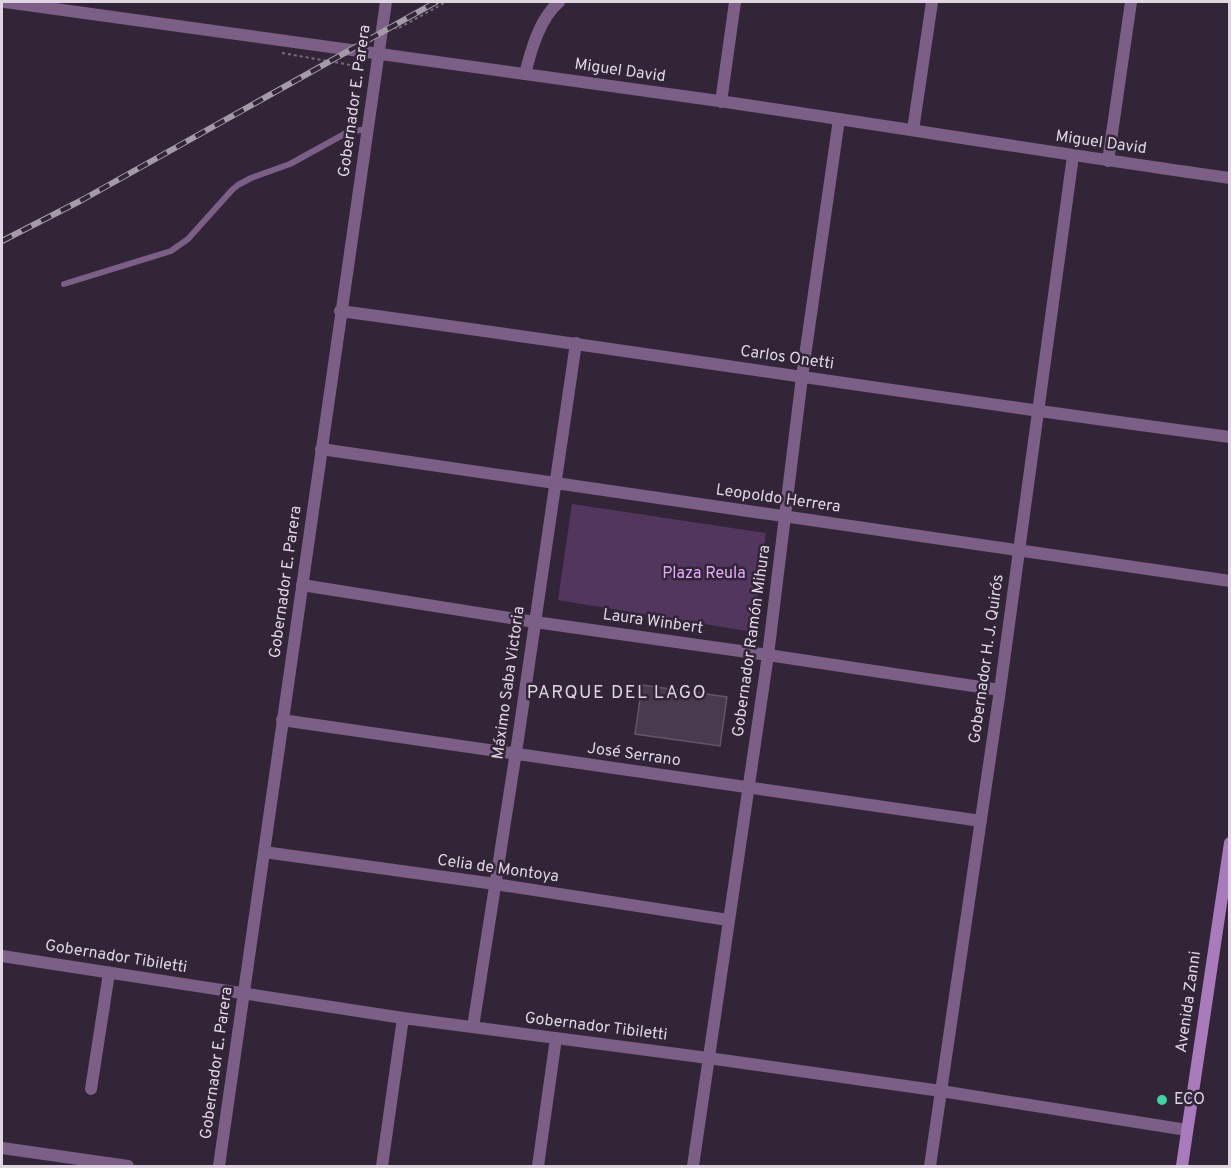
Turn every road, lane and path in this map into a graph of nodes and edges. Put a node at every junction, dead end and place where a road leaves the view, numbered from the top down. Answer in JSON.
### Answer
{"nodes":[{"id":1,"x":5,"y":2,"type":"edge"},
{"id":2,"x":386,"y":2,"type":"edge"},
{"id":3,"x":446,"y":2,"type":"edge"},
{"id":4,"x":559,"y":2,"type":"edge"},
{"id":5,"x":735,"y":2,"type":"edge"},
{"id":6,"x":932,"y":2,"type":"edge"},
{"id":7,"x":1131,"y":2,"type":"edge"},
{"id":8,"x":382,"y":24,"type":"junction"},
{"id":9,"x":276,"y":52,"type":"dead end"},
{"id":10,"x":378,"y":53,"type":"junction"},
{"id":11,"x":376,"y":72,"type":"junction"},
{"id":12,"x":525,"y":74,"type":"junction"},
{"id":13,"x":720,"y":102,"type":"junction"},
{"id":14,"x":839,"y":119,"type":"junction"},
{"id":15,"x":367,"y":129,"type":"junction"},
{"id":16,"x":913,"y":130,"type":"junction"},
{"id":17,"x":1073,"y":156,"type":"junction"},
{"id":18,"x":1108,"y":161,"type":"junction"},
{"id":19,"x":1230,"y":178,"type":"edge"},
{"id":20,"x":64,"y":284,"type":"dead end"},
{"id":21,"x":340,"y":310,"type":"junction"},
{"id":22,"x":576,"y":343,"type":"junction"},
{"id":23,"x":802,"y":377,"type":"junction"},
{"id":24,"x":1038,"y":412,"type":"junction"},
{"id":25,"x":1230,"y":437,"type":"edge"},
{"id":26,"x":321,"y":449,"type":"junction"},
{"id":27,"x":555,"y":483,"type":"junction"},
{"id":28,"x":785,"y":517,"type":"junction"},
{"id":29,"x":1019,"y":550,"type":"junction"},
{"id":30,"x":1230,"y":581,"type":"edge"},
{"id":31,"x":302,"y":585,"type":"junction"},
{"id":32,"x":535,"y":622,"type":"junction"},
{"id":33,"x":768,"y":655,"type":"junction"},
{"id":34,"x":1000,"y":690,"type":"junction"},
{"id":35,"x":282,"y":720,"type":"junction"},
{"id":36,"x":515,"y":755,"type":"junction"},
{"id":37,"x":748,"y":788,"type":"junction"},
{"id":38,"x":981,"y":821,"type":"junction"},
{"id":39,"x":1230,"y":843,"type":"edge"},
{"id":40,"x":264,"y":852,"type":"junction"},
{"id":41,"x":495,"y":884,"type":"junction"},
{"id":42,"x":728,"y":920,"type":"junction"},
{"id":43,"x":2,"y":956,"type":"edge"},
{"id":44,"x":109,"y":973,"type":"junction"},
{"id":45,"x":244,"y":993,"type":"junction"},
{"id":46,"x":403,"y":1018,"type":"junction"},
{"id":47,"x":473,"y":1027,"type":"junction"},
{"id":48,"x":556,"y":1038,"type":"junction"},
{"id":49,"x":708,"y":1058,"type":"junction"},
{"id":50,"x":91,"y":1089,"type":"dead end"},
{"id":51,"x":941,"y":1091,"type":"junction"},
{"id":52,"x":1187,"y":1130,"type":"junction"},
{"id":53,"x":2,"y":1148,"type":"edge"},
{"id":54,"x":128,"y":1167,"type":"edge"},
{"id":55,"x":219,"y":1167,"type":"edge"},
{"id":56,"x":382,"y":1167,"type":"edge"},
{"id":57,"x":538,"y":1167,"type":"edge"},
{"id":58,"x":693,"y":1167,"type":"edge"},
{"id":59,"x":930,"y":1167,"type":"edge"},
{"id":60,"x":1182,"y":1167,"type":"edge"}],
"edges":[{"from":1,"to":10,"type":"street","name":"Miguel David"},
{"from":2,"to":8,"type":"street","name":"Gobernador E. Parera"},
{"from":3,"to":8,"type":"path"},
{"from":4,"to":12,"type":"street"},
{"from":5,"to":13,"type":"street"},
{"from":6,"to":16,"type":"street"},
{"from":7,"to":18,"type":"street"},
{"from":8,"to":10,"type":"street","name":"Gobernador E. Parera"},
{"from":9,"to":11,"type":"path"},
{"from":10,"to":11,"type":"street","name":"Gobernador E. Parera"},
{"from":10,"to":12,"type":"street","name":"Miguel David"},
{"from":11,"to":15,"type":"street","name":"Gobernador E. Parera"},
{"from":12,"to":13,"type":"street","name":"Miguel David"},
{"from":13,"to":14,"type":"street","name":"Miguel David"},
{"from":14,"to":16,"type":"street","name":"Miguel David"},
{"from":14,"to":23,"type":"street","name":"Gobernador Ramón Mihura"},
{"from":15,"to":20,"type":"lane"},
{"from":15,"to":21,"type":"street","name":"Gobernador E. Parera"},
{"from":16,"to":17,"type":"street","name":"Miguel David"},
{"from":17,"to":18,"type":"street","name":"Miguel David"},
{"from":17,"to":24,"type":"street","name":"Gobernador H. J. Quirós"},
{"from":18,"to":19,"type":"street","name":"Miguel David"},
{"from":21,"to":22,"type":"street","name":"Carlos Onetti"},
{"from":21,"to":26,"type":"street","name":"Gobernador E. Parera"},
{"from":22,"to":23,"type":"street","name":"Carlos Onetti"},
{"from":22,"to":27,"type":"street","name":"Máximo Saba Victoria"},
{"from":23,"to":24,"type":"street","name":"Carlos Onetti"},
{"from":23,"to":28,"type":"street","name":"Gobernador Ramón Mihura"},
{"from":24,"to":25,"type":"street","name":"Carlos Onetti"},
{"from":24,"to":29,"type":"street","name":"Gobernador H. J. Quirós"},
{"from":26,"to":27,"type":"street","name":"Leopoldo Herrera"},
{"from":26,"to":31,"type":"street","name":"Gobernador E. Parera"},
{"from":27,"to":28,"type":"street","name":"Leopoldo Herrera"},
{"from":27,"to":32,"type":"street","name":"Máximo Saba Victoria"},
{"from":28,"to":29,"type":"street","name":"Leopoldo Herrera"},
{"from":28,"to":33,"type":"street","name":"Gobernador Ramón Mihura"},
{"from":29,"to":30,"type":"street","name":"Leopoldo Herrera"},
{"from":29,"to":34,"type":"street","name":"Gobernador H. J. Quirós"},
{"from":31,"to":32,"type":"street","name":"Laura Winbert"},
{"from":31,"to":35,"type":"street","name":"Gobernador E. Parera"},
{"from":32,"to":33,"type":"street","name":"Laura Winbert"},
{"from":32,"to":36,"type":"street","name":"Máximo Saba Victoria"},
{"from":33,"to":34,"type":"street","name":"Laura Winbert"},
{"from":33,"to":37,"type":"street","name":"Gobernador Ramón Mihura"},
{"from":34,"to":38,"type":"street","name":"Gobernador H. J. Quirós"},
{"from":35,"to":36,"type":"street","name":"José Serrano"},
{"from":35,"to":40,"type":"street","name":"Gobernador E. Parera"},
{"from":36,"to":37,"type":"street","name":"José Serrano"},
{"from":36,"to":41,"type":"street","name":"Máximo Saba Victoria"},
{"from":37,"to":38,"type":"street","name":"José Serrano"},
{"from":37,"to":42,"type":"street","name":"Gobernador Ramón Mihura"},
{"from":38,"to":51,"type":"street","name":"Gobernador H. J. Quirós"},
{"from":39,"to":52,"type":"main road","name":"Avenida Zanni"},
{"from":40,"to":41,"type":"street","name":"Celia de Montoya"},
{"from":40,"to":45,"type":"street","name":"Gobernador E. Parera"},
{"from":41,"to":42,"type":"street","name":"Celia de Montoya"},
{"from":41,"to":47,"type":"street","name":"Máximo Saba Victoria"},
{"from":42,"to":49,"type":"street","name":"Gobernador Ramón Mihura"},
{"from":43,"to":44,"type":"street","name":"Gobernador Tibiletti"},
{"from":44,"to":45,"type":"street","name":"Gobernador Tibiletti"},
{"from":44,"to":50,"type":"street"},
{"from":45,"to":46,"type":"street","name":"Gobernador Tibiletti"},
{"from":45,"to":55,"type":"street","name":"Gobernador E. Parera"},
{"from":46,"to":47,"type":"street","name":"Gobernador Tibiletti"},
{"from":46,"to":56,"type":"street"},
{"from":47,"to":48,"type":"street","name":"Gobernador Tibiletti"},
{"from":48,"to":49,"type":"street","name":"Gobernador Tibiletti"},
{"from":48,"to":57,"type":"street"},
{"from":49,"to":51,"type":"street","name":"Gobernador Tibiletti"},
{"from":49,"to":58,"type":"street","name":"Gobernador Ramón Mihura"},
{"from":51,"to":52,"type":"street","name":"Gobernador Tibiletti"},
{"from":51,"to":59,"type":"street","name":"Gobernador H. J. Quirós"},
{"from":52,"to":60,"type":"main road","name":"Avenida Zanni"},
{"from":53,"to":54,"type":"street"}]}
